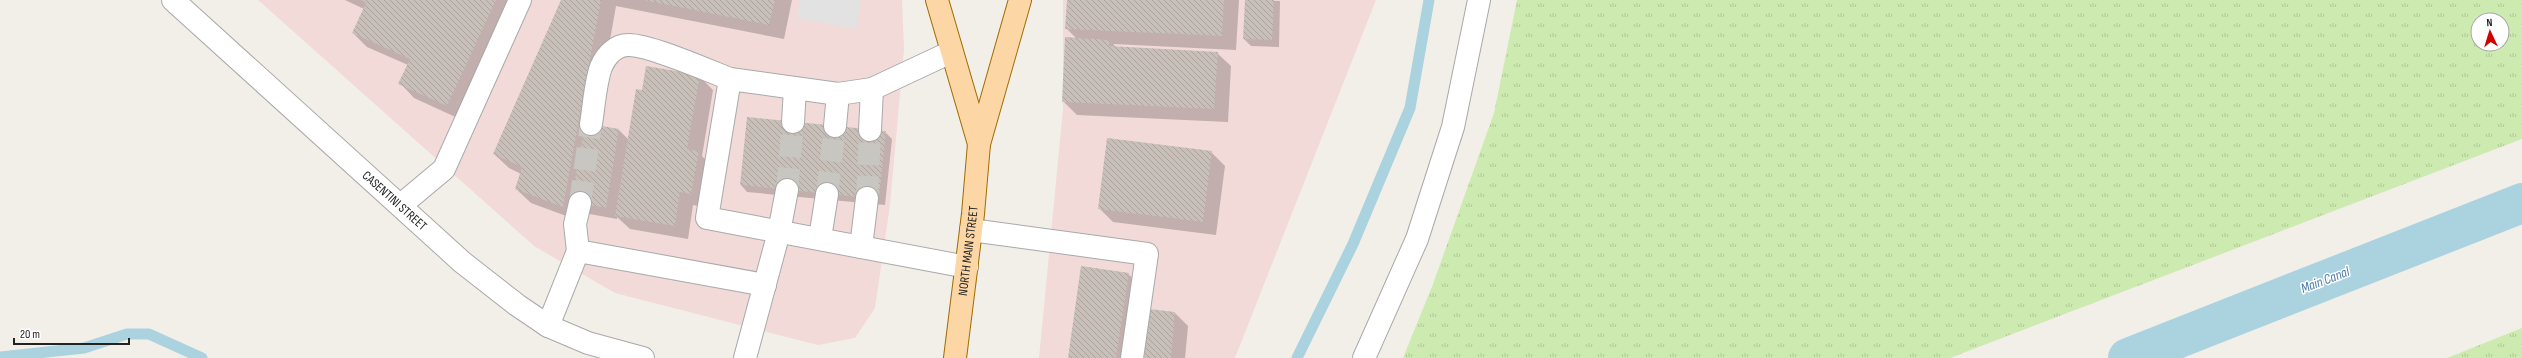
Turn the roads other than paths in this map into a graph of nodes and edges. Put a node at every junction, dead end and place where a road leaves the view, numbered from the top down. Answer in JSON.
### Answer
{"nodes":[{"id":1,"x":173,"y":0,"type":"edge"},
{"id":2,"x":520,"y":0,"type":"edge"},
{"id":3,"x":936,"y":0,"type":"edge"},
{"id":4,"x":1020,"y":0,"type":"edge"},
{"id":5,"x":1478,"y":0,"type":"edge"},
{"id":6,"x":951,"y":52,"type":"junction"},
{"id":7,"x":730,"y":79,"type":"junction"},
{"id":8,"x":795,"y":89,"type":"junction"},
{"id":9,"x":872,"y":89,"type":"junction"},
{"id":10,"x":838,"y":94,"type":"junction"},
{"id":11,"x":793,"y":122,"type":"tunnel mouth"},
{"id":12,"x":591,"y":124,"type":"tunnel mouth"},
{"id":13,"x":835,"y":126,"type":"tunnel mouth"},
{"id":14,"x":870,"y":130,"type":"tunnel mouth"},
{"id":15,"x":979,"y":144,"type":"junction"},
{"id":16,"x":787,"y":190,"type":"tunnel mouth"},
{"id":17,"x":827,"y":194,"type":"tunnel mouth"},
{"id":18,"x":867,"y":198,"type":"tunnel mouth"},
{"id":19,"x":580,"y":204,"type":"tunnel mouth"},
{"id":20,"x":401,"y":205,"type":"junction"},
{"id":21,"x":972,"y":230,"type":"junction"},
{"id":22,"x":779,"y":232,"type":"junction"},
{"id":23,"x":820,"y":238,"type":"junction"},
{"id":24,"x":861,"y":247,"type":"junction"},
{"id":25,"x":578,"y":251,"type":"junction"},
{"id":26,"x":968,"y":268,"type":"junction"},
{"id":27,"x":765,"y":285,"type":"junction"},
{"id":28,"x":548,"y":326,"type":"junction"},
{"id":29,"x":643,"y":358,"type":"edge"},
{"id":30,"x":745,"y":358,"type":"edge"},
{"id":31,"x":955,"y":358,"type":"edge"},
{"id":32,"x":1132,"y":358,"type":"edge"},
{"id":33,"x":1364,"y":358,"type":"edge"}],
"edges":[{"from":1,"to":20,"type":"street","name":"CASENTINI STREET"},
{"from":2,"to":20,"type":"street"},
{"from":3,"to":6,"type":"main road","name":"NORTH MAIN STREET"},
{"from":4,"to":15,"type":"main road","name":"NORTH MAIN STREET"},
{"from":5,"to":33,"type":"street"},
{"from":6,"to":9,"type":"street"},
{"from":6,"to":15,"type":"main road","name":"NORTH MAIN STREET"},
{"from":7,"to":8,"type":"street"},
{"from":7,"to":12,"type":"street"},
{"from":7,"to":22,"type":"street"},
{"from":8,"to":10,"type":"street"},
{"from":8,"to":11,"type":"street"},
{"from":9,"to":10,"type":"street"},
{"from":9,"to":14,"type":"street"},
{"from":10,"to":13,"type":"street"},
{"from":15,"to":21,"type":"main road","name":"NORTH MAIN STREET"},
{"from":16,"to":22,"type":"street"},
{"from":17,"to":23,"type":"street"},
{"from":18,"to":24,"type":"street"},
{"from":19,"to":25,"type":"street"},
{"from":20,"to":28,"type":"street","name":"CASENTINI STREET"},
{"from":21,"to":26,"type":"main road","name":"NORTH MAIN STREET"},
{"from":21,"to":32,"type":"street"},
{"from":22,"to":23,"type":"street"},
{"from":22,"to":27,"type":"street"},
{"from":23,"to":24,"type":"street"},
{"from":24,"to":26,"type":"street"},
{"from":25,"to":27,"type":"street"},
{"from":25,"to":28,"type":"street"},
{"from":26,"to":31,"type":"main road","name":"NORTH MAIN STREET"},
{"from":27,"to":30,"type":"street"},
{"from":28,"to":29,"type":"street","name":"CASENTINI STREET"}]}
